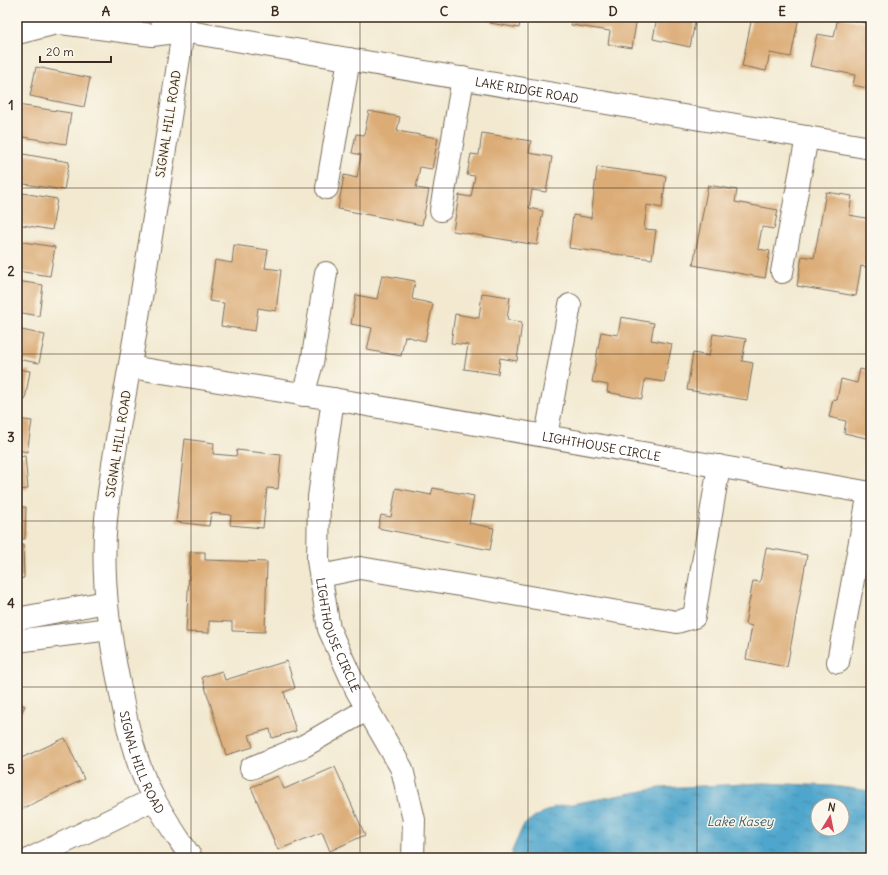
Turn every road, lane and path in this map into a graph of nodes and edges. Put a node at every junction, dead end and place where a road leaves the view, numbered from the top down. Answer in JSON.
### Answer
{"nodes":[{"id":1,"x":161,"y":17,"type":"edge"},
{"id":2,"x":71,"y":20,"type":"edge"},
{"id":3,"x":184,"y":24,"type":"edge"},
{"id":4,"x":17,"y":33,"type":"edge"},
{"id":5,"x":349,"y":59,"type":"junction"},
{"id":6,"x":463,"y":78,"type":"junction"},
{"id":7,"x":807,"y":137,"type":"junction"},
{"id":8,"x":871,"y":148,"type":"edge"},
{"id":9,"x":327,"y":188,"type":"dead end"},
{"id":10,"x":441,"y":210,"type":"dead end"},
{"id":11,"x":782,"y":272,"type":"dead end"},
{"id":12,"x":326,"y":273,"type":"dead end"},
{"id":13,"x":570,"y":305,"type":"dead end"},
{"id":14,"x":130,"y":367,"type":"junction"},
{"id":15,"x":303,"y":394,"type":"junction"},
{"id":16,"x":332,"y":399,"type":"junction"},
{"id":17,"x":546,"y":436,"type":"junction"},
{"id":18,"x":719,"y":466,"type":"junction"},
{"id":19,"x":870,"y":493,"type":"edge"},
{"id":20,"x":321,"y":576,"type":"junction"},
{"id":21,"x":106,"y":602,"type":"junction"},
{"id":22,"x":17,"y":619,"type":"edge"},
{"id":23,"x":110,"y":629,"type":"junction"},
{"id":24,"x":17,"y":641,"type":"edge"},
{"id":25,"x":838,"y":662,"type":"dead end"},
{"id":26,"x":368,"y":709,"type":"junction"},
{"id":27,"x":251,"y":768,"type":"dead end"},
{"id":28,"x":154,"y":799,"type":"junction"},
{"id":29,"x":32,"y":858,"type":"edge"},
{"id":30,"x":191,"y":858,"type":"edge"},
{"id":31,"x":413,"y":858,"type":"edge"}],
"edges":[{"from":1,"to":3,"type":"street","name":"LAKE RIDGE ROAD"},
{"from":2,"to":3,"type":"street","name":"LAKE RIDGE ROAD"},
{"from":2,"to":4,"type":"street","name":"LAKE RIDGE ROAD"},
{"from":3,"to":5,"type":"street","name":"LAKE RIDGE ROAD"},
{"from":3,"to":14,"type":"street","name":"SIGNAL HILL ROAD"},
{"from":5,"to":6,"type":"street","name":"LAKE RIDGE ROAD"},
{"from":5,"to":9,"type":"street"},
{"from":6,"to":7,"type":"street","name":"LAKE RIDGE ROAD"},
{"from":6,"to":10,"type":"street"},
{"from":7,"to":8,"type":"street","name":"LAKE RIDGE ROAD"},
{"from":7,"to":11,"type":"street"},
{"from":12,"to":15,"type":"street"},
{"from":13,"to":17,"type":"street"},
{"from":14,"to":15,"type":"street","name":"LIGHTHOUSE CIRCLE"},
{"from":14,"to":21,"type":"street","name":"SIGNAL HILL ROAD"},
{"from":15,"to":16,"type":"street","name":"LIGHTHOUSE CIRCLE"},
{"from":16,"to":17,"type":"street","name":"LIGHTHOUSE CIRCLE"},
{"from":16,"to":20,"type":"street","name":"LIGHTHOUSE CIRCLE"},
{"from":17,"to":18,"type":"street","name":"LIGHTHOUSE CIRCLE"},
{"from":18,"to":19,"type":"street","name":"LIGHTHOUSE CIRCLE"},
{"from":18,"to":20,"type":"street"},
{"from":19,"to":25,"type":"street"},
{"from":20,"to":26,"type":"street","name":"LIGHTHOUSE CIRCLE"},
{"from":21,"to":22,"type":"street"},
{"from":21,"to":23,"type":"street","name":"SIGNAL HILL ROAD"},
{"from":23,"to":24,"type":"street"},
{"from":23,"to":28,"type":"street","name":"SIGNAL HILL ROAD"},
{"from":26,"to":27,"type":"street"},
{"from":26,"to":31,"type":"street","name":"LIGHTHOUSE CIRCLE"},
{"from":28,"to":29,"type":"street"},
{"from":28,"to":30,"type":"street","name":"SIGNAL HILL ROAD"}]}
